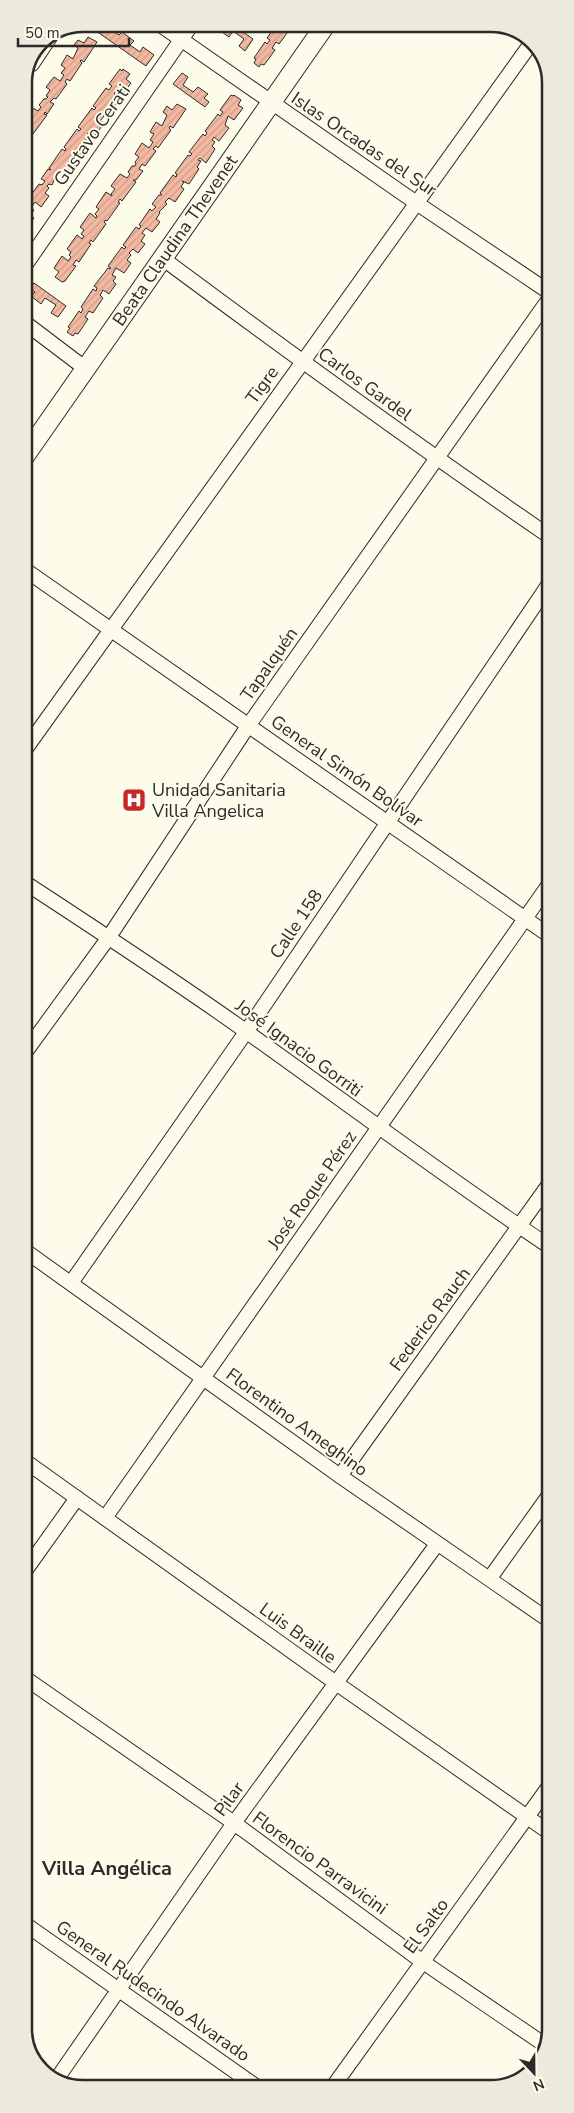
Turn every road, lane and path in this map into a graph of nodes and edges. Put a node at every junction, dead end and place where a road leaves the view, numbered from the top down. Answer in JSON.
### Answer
{"nodes":[{"id":1,"x":171,"y":32,"type":"edge"},
{"id":2,"x":186,"y":32,"type":"edge"},
{"id":3,"x":320,"y":33,"type":"edge"},
{"id":4,"x":181,"y":39,"type":"junction"},
{"id":5,"x":527,"y":48,"type":"edge"},
{"id":6,"x":272,"y":103,"type":"junction"},
{"id":7,"x":415,"y":202,"type":"junction"},
{"id":8,"x":32,"y":255,"type":"edge"},
{"id":9,"x":162,"y":258,"type":"junction"},
{"id":10,"x":542,"y":287,"type":"edge"},
{"id":11,"x":542,"y":310,"type":"edge"},
{"id":12,"x":32,"y":328,"type":"edge"},
{"id":13,"x":302,"y":362,"type":"junction"},
{"id":14,"x":86,"y":369,"type":"junction"},
{"id":15,"x":32,"y":447,"type":"edge"},
{"id":16,"x":437,"y":459,"type":"junction"},
{"id":17,"x":542,"y":531,"type":"edge"},
{"id":18,"x":32,"y":575,"type":"edge"},
{"id":19,"x":542,"y":594,"type":"edge"},
{"id":20,"x":110,"y":630,"type":"junction"},
{"id":21,"x":248,"y":726,"type":"junction"},
{"id":22,"x":32,"y":740,"type":"edge"},
{"id":23,"x":387,"y":822,"type":"junction"},
{"id":24,"x":32,"y":887,"type":"edge"},
{"id":25,"x":542,"y":895,"type":"edge"},
{"id":26,"x":525,"y":918,"type":"junction"},
{"id":27,"x":542,"y":930,"type":"edge"},
{"id":28,"x":109,"y":937,"type":"junction"},
{"id":29,"x":246,"y":1032,"type":"junction"},
{"id":30,"x":32,"y":1043,"type":"edge"},
{"id":31,"x":378,"y":1128,"type":"junction"},
{"id":32,"x":542,"y":1194,"type":"edge"},
{"id":33,"x":519,"y":1227,"type":"junction"},
{"id":34,"x":542,"y":1242,"type":"edge"},
{"id":35,"x":32,"y":1256,"type":"edge"},
{"id":36,"x":71,"y":1283,"type":"junction"},
{"id":37,"x":204,"y":1377,"type":"junction"},
{"id":38,"x":32,"y":1466,"type":"edge"},
{"id":39,"x":340,"y":1476,"type":"junction"},
{"id":40,"x":77,"y":1498,"type":"junction"},
{"id":41,"x":542,"y":1505,"type":"edge"},
{"id":42,"x":105,"y":1518,"type":"junction"},
{"id":43,"x":437,"y":1544,"type":"junction"},
{"id":44,"x":32,"y":1561,"type":"edge"},
{"id":45,"x":490,"y":1578,"type":"junction"},
{"id":46,"x":542,"y":1615,"type":"edge"},
{"id":47,"x":32,"y":1683,"type":"edge"},
{"id":48,"x":336,"y":1683,"type":"junction"},
{"id":49,"x":542,"y":1797,"type":"edge"},
{"id":50,"x":528,"y":1817,"type":"junction"},
{"id":51,"x":234,"y":1823,"type":"junction"},
{"id":52,"x":542,"y":1827,"type":"edge"},
{"id":53,"x":32,"y":1929,"type":"edge"},
{"id":54,"x":423,"y":1962,"type":"junction"},
{"id":55,"x":120,"y":1990,"type":"junction"},
{"id":56,"x":540,"y":2042,"type":"edge"},
{"id":57,"x":60,"y":2075,"type":"edge"},
{"id":58,"x":247,"y":2080,"type":"edge"},
{"id":59,"x":338,"y":2080,"type":"edge"}],
"edges":[{"from":1,"to":4,"type":"street","name":"Islas Orcadas del Sur"},
{"from":2,"to":4,"type":"street","name":"Gustavo Cerati"},
{"from":3,"to":6,"type":"main road","name":"Beata Claudina Thevenet"},
{"from":4,"to":6,"type":"street","name":"Islas Orcadas del Sur"},
{"from":4,"to":8,"type":"street","name":"Gustavo Cerati"},
{"from":5,"to":7,"type":"street","name":"Tigre"},
{"from":6,"to":7,"type":"street","name":"Islas Orcadas del Sur"},
{"from":6,"to":9,"type":"main road","name":"Beata Claudina Thevenet"},
{"from":7,"to":10,"type":"street","name":"Islas Orcadas del Sur"},
{"from":7,"to":13,"type":"street","name":"Tigre"},
{"from":9,"to":13,"type":"street","name":"Carlos Gardel"},
{"from":9,"to":14,"type":"main road","name":"Beata Claudina Thevenet"},
{"from":11,"to":16,"type":"street","name":"Tapalquén"},
{"from":12,"to":14,"type":"street"},
{"from":13,"to":16,"type":"street","name":"Carlos Gardel"},
{"from":13,"to":20,"type":"street","name":"Tigre"},
{"from":14,"to":15,"type":"main road","name":"Beata Claudina Thevenet"},
{"from":16,"to":17,"type":"street","name":"Carlos Gardel"},
{"from":16,"to":21,"type":"street","name":"Tapalquén"},
{"from":18,"to":20,"type":"street","name":"General Simón Bolívar"},
{"from":19,"to":23,"type":"street","name":"Calle 158"},
{"from":20,"to":21,"type":"street","name":"General Simón Bolívar"},
{"from":20,"to":22,"type":"street","name":"Tigre"},
{"from":21,"to":23,"type":"street","name":"General Simón Bolívar"},
{"from":21,"to":28,"type":"street","name":"Tapalquén"},
{"from":23,"to":26,"type":"street","name":"General Simón Bolívar"},
{"from":23,"to":29,"type":"street","name":"Calle 158"},
{"from":24,"to":28,"type":"street","name":"José Ignacio Gorriti"},
{"from":25,"to":26,"type":"street","name":"José Roque Pérez"},
{"from":26,"to":27,"type":"street","name":"General Simón Bolívar"},
{"from":26,"to":31,"type":"street","name":"José Roque Pérez"},
{"from":28,"to":29,"type":"street","name":"José Ignacio Gorriti"},
{"from":28,"to":30,"type":"street","name":"Tapalquén"},
{"from":29,"to":31,"type":"street","name":"José Ignacio Gorriti"},
{"from":29,"to":36,"type":"street","name":"Calle 158"},
{"from":31,"to":33,"type":"street","name":"José Ignacio Gorriti"},
{"from":31,"to":37,"type":"street","name":"José Roque Pérez"},
{"from":32,"to":33,"type":"street","name":"Federico Rauch"},
{"from":33,"to":34,"type":"street","name":"José Ignacio Gorriti"},
{"from":33,"to":39,"type":"street","name":"Federico Rauch"},
{"from":35,"to":36,"type":"street","name":"Florentino Ameghino"},
{"from":36,"to":37,"type":"street","name":"Florentino Ameghino"},
{"from":37,"to":39,"type":"street","name":"Florentino Ameghino"},
{"from":37,"to":42,"type":"street","name":"José Roque Pérez"},
{"from":38,"to":40,"type":"street","name":"Luis Braille"},
{"from":39,"to":43,"type":"street","name":"Florentino Ameghino"},
{"from":40,"to":42,"type":"street","name":"Luis Braille"},
{"from":40,"to":44,"type":"street"},
{"from":41,"to":45,"type":"street"},
{"from":42,"to":48,"type":"street","name":"Luis Braille"},
{"from":43,"to":45,"type":"street","name":"Florentino Ameghino"},
{"from":43,"to":48,"type":"street","name":"Pilar"},
{"from":45,"to":46,"type":"street","name":"Florentino Ameghino"},
{"from":47,"to":51,"type":"street","name":"Florencio Parravicini"},
{"from":48,"to":50,"type":"street","name":"Luis Braille"},
{"from":48,"to":51,"type":"street","name":"Pilar"},
{"from":49,"to":50,"type":"street","name":"El Salto"},
{"from":50,"to":52,"type":"street","name":"Luis Braille"},
{"from":50,"to":54,"type":"street","name":"El Salto"},
{"from":51,"to":54,"type":"street","name":"Florencio Parravicini"},
{"from":51,"to":55,"type":"street","name":"Pilar"},
{"from":53,"to":55,"type":"street","name":"General Rudecindo Alvarado"},
{"from":54,"to":56,"type":"street","name":"Florencio Parravicini"},
{"from":54,"to":59,"type":"street","name":"El Salto"},
{"from":55,"to":57,"type":"street","name":"Pilar"},
{"from":55,"to":58,"type":"street","name":"General Rudecindo Alvarado"}]}
